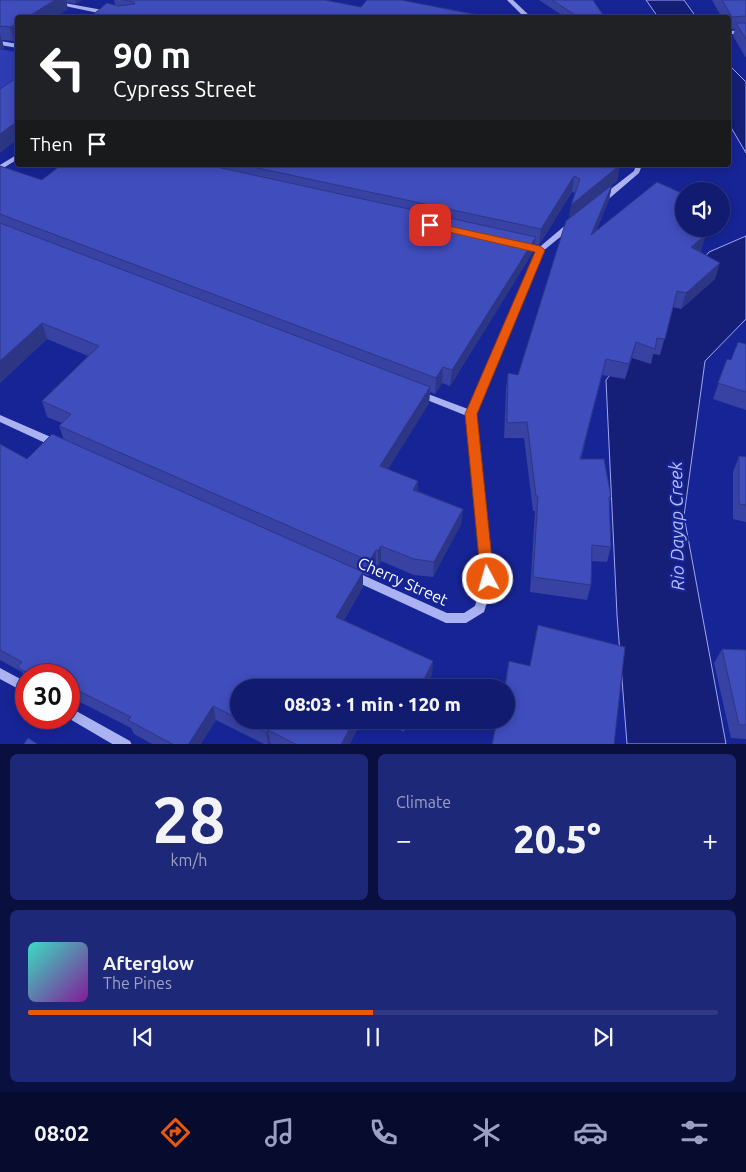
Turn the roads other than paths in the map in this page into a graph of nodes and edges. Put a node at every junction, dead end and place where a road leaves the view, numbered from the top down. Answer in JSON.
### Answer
{"nodes":[{"id":1,"x":39,"y":0,"type":"edge"},
{"id":2,"x":510,"y":0,"type":"edge"},
{"id":3,"x":114,"y":14,"type":"edge"},
{"id":4,"x":526,"y":15,"type":"edge"},
{"id":5,"x":746,"y":32,"type":"edge"},
{"id":6,"x":731,"y":33,"type":"edge"},
{"id":7,"x":0,"y":43,"type":"edge"},
{"id":8,"x":15,"y":46,"type":"edge"},
{"id":9,"x":15,"y":158,"type":"edge"},
{"id":10,"x":638,"y":167,"type":"edge"},
{"id":11,"x":0,"y":168,"type":"edge"},
{"id":12,"x":592,"y":208,"type":"edge"},
{"id":13,"x":577,"y":220,"type":"edge"},
{"id":14,"x":416,"y":393,"type":"edge"},
{"id":15,"x":471,"y":414,"type":"junction"},
{"id":16,"x":0,"y":418,"type":"edge"},
{"id":17,"x":64,"y":447,"type":"edge"},
{"id":18,"x":346,"y":573,"type":"edge"},
{"id":19,"x":466,"y":618,"type":"joint"},
{"id":20,"x":0,"y":673,"type":"edge"},
{"id":21,"x":15,"y":682,"type":"edge"},
{"id":22,"x":80,"y":718,"type":"edge"},
{"id":23,"x":126,"y":744,"type":"edge"}],
"edges":[{"from":1,"to":3,"type":"street"},
{"from":2,"to":4,"type":"street"},
{"from":5,"to":6,"type":"street"},
{"from":7,"to":8,"type":"street"},
{"from":9,"to":11,"type":"street"},
{"from":10,"to":12,"type":"street"},
{"from":13,"to":15,"type":"street"},
{"from":14,"to":15,"type":"street"},
{"from":15,"to":19,"type":"street"},
{"from":16,"to":17,"type":"street"},
{"from":18,"to":19,"type":"street","name":"Cherry Street"},
{"from":20,"to":21,"type":"street"},
{"from":22,"to":23,"type":"street"}]}
